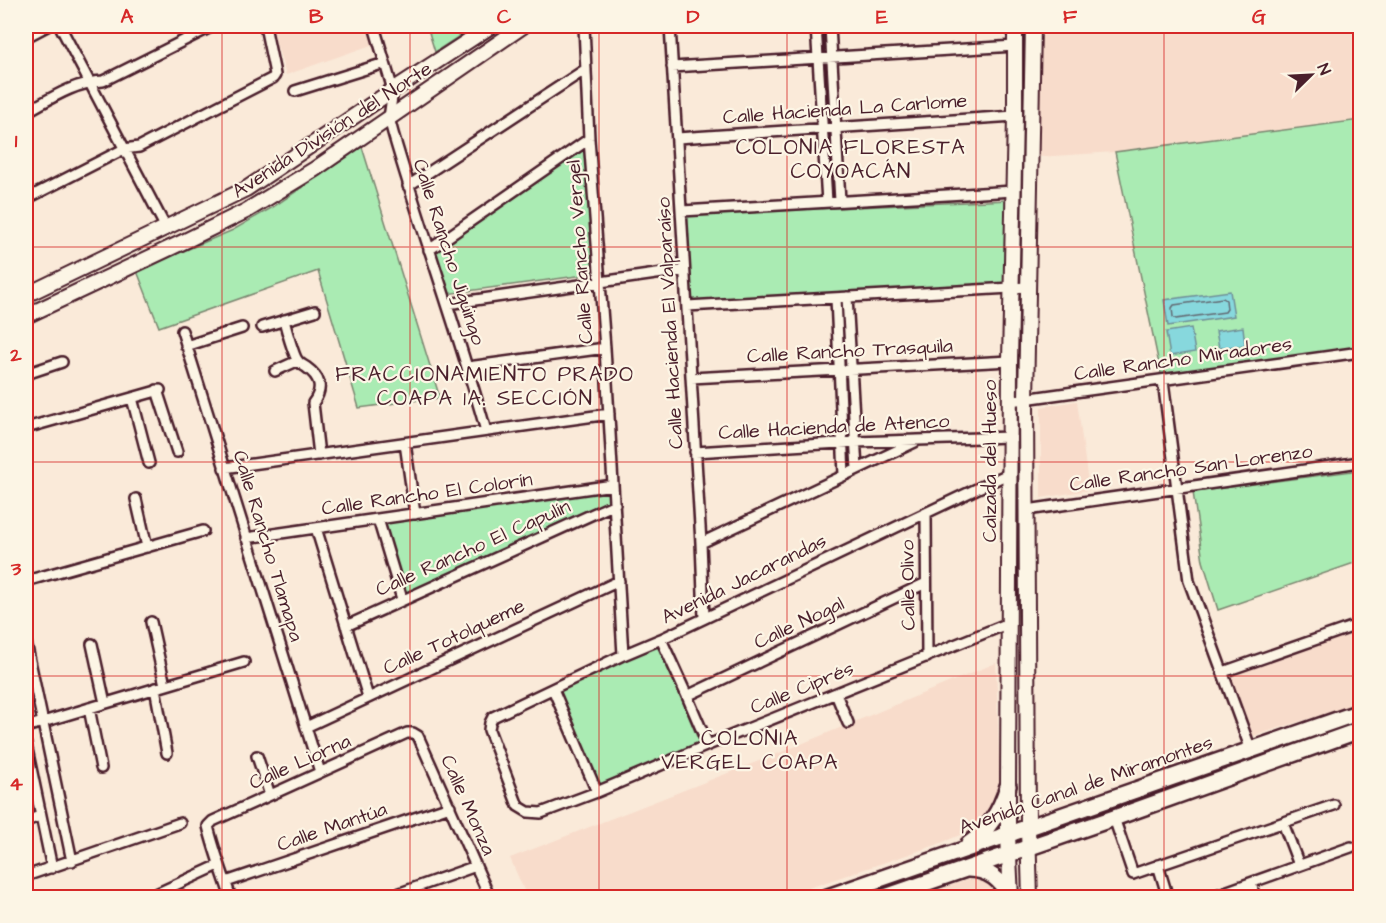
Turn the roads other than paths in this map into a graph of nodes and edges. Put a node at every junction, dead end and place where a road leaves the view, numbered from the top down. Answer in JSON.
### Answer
{"nodes":[{"id":1,"x":47,"y":26,"type":"edge"},
{"id":2,"x":60,"y":26,"type":"edge"},
{"id":3,"x":213,"y":26,"type":"edge"},
{"id":4,"x":265,"y":26,"type":"edge"},
{"id":5,"x":374,"y":26,"type":"edge"},
{"id":6,"x":491,"y":26,"type":"edge"},
{"id":7,"x":523,"y":26,"type":"edge"},
{"id":8,"x":584,"y":26,"type":"edge"},
{"id":9,"x":670,"y":26,"type":"edge"},
{"id":10,"x":816,"y":26,"type":"edge"},
{"id":11,"x":830,"y":26,"type":"edge"},
{"id":12,"x":1015,"y":26,"type":"edge"},
{"id":13,"x":1033,"y":26,"type":"edge"},
{"id":14,"x":26,"y":37,"type":"edge"},
{"id":15,"x":1015,"y":46,"type":"junction"},
{"id":16,"x":832,"y":57,"type":"junction"},
{"id":17,"x":818,"y":58,"type":"junction"},
{"id":18,"x":385,"y":63,"type":"junction"},
{"id":19,"x":672,"y":67,"type":"junction"},
{"id":20,"x":585,"y":69,"type":"junction"},
{"id":21,"x":90,"y":81,"type":"junction"},
{"id":22,"x":393,"y":90,"type":"junction"},
{"id":23,"x":295,"y":91,"type":"dead end"},
{"id":24,"x":26,"y":112,"type":"edge"},
{"id":25,"x":1016,"y":116,"type":"junction"},
{"id":26,"x":389,"y":118,"type":"junction"},
{"id":27,"x":836,"y":128,"type":"junction"},
{"id":28,"x":823,"y":129,"type":"junction"},
{"id":29,"x":589,"y":138,"type":"junction"},
{"id":30,"x":677,"y":138,"type":"junction"},
{"id":31,"x":124,"y":150,"type":"junction"},
{"id":32,"x":408,"y":186,"type":"junction"},
{"id":33,"x":1014,"y":191,"type":"junction"},
{"id":34,"x":238,"y":193,"type":"junction"},
{"id":35,"x":26,"y":199,"type":"edge"},
{"id":36,"x":840,"y":201,"type":"junction"},
{"id":37,"x":220,"y":202,"type":"junction"},
{"id":38,"x":827,"y":202,"type":"junction"},
{"id":39,"x":246,"y":211,"type":"junction"},
{"id":40,"x":682,"y":211,"type":"junction"},
{"id":41,"x":230,"y":218,"type":"junction"},
{"id":42,"x":166,"y":228,"type":"junction"},
{"id":43,"x":429,"y":250,"type":"junction"},
{"id":44,"x":684,"y":270,"type":"junction"},
{"id":45,"x":58,"y":280,"type":"junction"},
{"id":46,"x":601,"y":281,"type":"junction"},
{"id":47,"x":1029,"y":287,"type":"junction"},
{"id":48,"x":41,"y":288,"type":"junction"},
{"id":49,"x":1012,"y":288,"type":"junction"},
{"id":50,"x":26,"y":295,"type":"edge"},
{"id":51,"x":66,"y":297,"type":"junction"},
{"id":52,"x":847,"y":297,"type":"junction"},
{"id":53,"x":836,"y":298,"type":"junction"},
{"id":54,"x":447,"y":304,"type":"junction"},
{"id":55,"x":49,"y":305,"type":"junction"},
{"id":56,"x":687,"y":306,"type":"junction"},
{"id":57,"x":315,"y":311,"type":"dead end"},
{"id":58,"x":26,"y":316,"type":"edge"},
{"id":59,"x":284,"y":320,"type":"junction"},
{"id":60,"x":262,"y":327,"type":"dead end"},
{"id":61,"x":242,"y":328,"type":"dead end"},
{"id":62,"x":182,"y":331,"type":"dead end"},
{"id":63,"x":186,"y":346,"type":"junction"},
{"id":64,"x":605,"y":348,"type":"junction"},
{"id":65,"x":1360,"y":352,"type":"edge"},
{"id":66,"x":297,"y":361,"type":"junction"},
{"id":67,"x":1010,"y":361,"type":"junction"},
{"id":68,"x":62,"y":362,"type":"dead end"},
{"id":69,"x":468,"y":367,"type":"junction"},
{"id":70,"x":850,"y":369,"type":"junction"},
{"id":71,"x":839,"y":370,"type":"junction"},
{"id":72,"x":275,"y":371,"type":"dead end"},
{"id":73,"x":26,"y":374,"type":"edge"},
{"id":74,"x":692,"y":378,"type":"junction"},
{"id":75,"x":1163,"y":381,"type":"junction"},
{"id":76,"x":132,"y":398,"type":"junction"},
{"id":77,"x":1026,"y":399,"type":"junction"},
{"id":78,"x":1010,"y":401,"type":"junction"},
{"id":79,"x":609,"y":414,"type":"junction"},
{"id":80,"x":26,"y":428,"type":"edge"},
{"id":81,"x":486,"y":431,"type":"junction"},
{"id":82,"x":1011,"y":437,"type":"junction"},
{"id":83,"x":920,"y":440,"type":"junction"},
{"id":84,"x":842,"y":442,"type":"junction"},
{"id":85,"x":855,"y":442,"type":"junction"},
{"id":86,"x":405,"y":443,"type":"junction"},
{"id":87,"x":177,"y":452,"type":"dead end"},
{"id":88,"x":695,"y":452,"type":"junction"},
{"id":89,"x":319,"y":455,"type":"junction"},
{"id":90,"x":1360,"y":462,"type":"edge"},
{"id":91,"x":148,"y":463,"type":"dead end"},
{"id":92,"x":224,"y":468,"type":"junction"},
{"id":93,"x":857,"y":469,"type":"junction"},
{"id":94,"x":1010,"y":473,"type":"junction"},
{"id":95,"x":844,"y":474,"type":"junction"},
{"id":96,"x":613,"y":485,"type":"junction"},
{"id":97,"x":1178,"y":488,"type":"junction"},
{"id":98,"x":136,"y":499,"type":"dead end"},
{"id":99,"x":615,"y":504,"type":"junction"},
{"id":100,"x":1027,"y":510,"type":"junction"},
{"id":101,"x":926,"y":513,"type":"junction"},
{"id":102,"x":415,"y":514,"type":"junction"},
{"id":103,"x":378,"y":519,"type":"junction"},
{"id":104,"x":316,"y":528,"type":"junction"},
{"id":105,"x":203,"y":531,"type":"dead end"},
{"id":106,"x":246,"y":538,"type":"junction"},
{"id":107,"x":701,"y":543,"type":"junction"},
{"id":108,"x":147,"y":547,"type":"junction"},
{"id":109,"x":26,"y":581,"type":"edge"},
{"id":110,"x":619,"y":581,"type":"junction"},
{"id":111,"x":926,"y":583,"type":"junction"},
{"id":112,"x":402,"y":599,"type":"junction"},
{"id":113,"x":704,"y":618,"type":"junction"},
{"id":114,"x":151,"y":622,"type":"dead end"},
{"id":115,"x":1009,"y":623,"type":"junction"},
{"id":116,"x":1360,"y":624,"type":"edge"},
{"id":117,"x":346,"y":626,"type":"junction"},
{"id":118,"x":661,"y":639,"type":"junction"},
{"id":119,"x":26,"y":642,"type":"edge"},
{"id":120,"x":92,"y":644,"type":"dead end"},
{"id":121,"x":623,"y":655,"type":"junction"},
{"id":122,"x":927,"y":657,"type":"junction"},
{"id":123,"x":244,"y":662,"type":"dead end"},
{"id":124,"x":1223,"y":672,"type":"junction"},
{"id":125,"x":165,"y":685,"type":"junction"},
{"id":126,"x":154,"y":688,"type":"junction"},
{"id":127,"x":553,"y":689,"type":"junction"},
{"id":128,"x":836,"y":694,"type":"junction"},
{"id":129,"x":687,"y":696,"type":"junction"},
{"id":130,"x":368,"y":697,"type":"junction"},
{"id":131,"x":105,"y":703,"type":"junction"},
{"id":132,"x":89,"y":708,"type":"junction"},
{"id":133,"x":1360,"y":712,"type":"edge"},
{"id":134,"x":42,"y":722,"type":"junction"},
{"id":135,"x":848,"y":723,"type":"dead end"},
{"id":136,"x":26,"y":727,"type":"edge"},
{"id":137,"x":306,"y":727,"type":"junction"},
{"id":138,"x":1360,"y":730,"type":"edge"},
{"id":139,"x":408,"y":733,"type":"joint"},
{"id":140,"x":26,"y":744,"type":"edge"},
{"id":141,"x":708,"y":746,"type":"junction"},
{"id":142,"x":1251,"y":750,"type":"junction"},
{"id":143,"x":167,"y":753,"type":"dead end"},
{"id":144,"x":257,"y":756,"type":"dead end"},
{"id":145,"x":101,"y":768,"type":"dead end"},
{"id":146,"x":320,"y":772,"type":"junction"},
{"id":147,"x":1008,"y":786,"type":"junction"},
{"id":148,"x":597,"y":792,"type":"junction"},
{"id":149,"x":270,"y":795,"type":"junction"},
{"id":150,"x":1334,"y":805,"type":"dead end"},
{"id":151,"x":450,"y":806,"type":"junction"},
{"id":152,"x":541,"y":813,"type":"joint"},
{"id":153,"x":40,"y":816,"type":"junction"},
{"id":154,"x":1114,"y":818,"type":"junction"},
{"id":155,"x":26,"y":821,"type":"edge"},
{"id":156,"x":180,"y":823,"type":"dead end"},
{"id":157,"x":1282,"y":823,"type":"junction"},
{"id":158,"x":1028,"y":828,"type":"junction"},
{"id":159,"x":1008,"y":835,"type":"junction"},
{"id":160,"x":1351,"y":847,"type":"dead end"},
{"id":161,"x":1028,"y":848,"type":"junction"},
{"id":162,"x":1008,"y":854,"type":"junction"},
{"id":163,"x":948,"y":855,"type":"junction"},
{"id":164,"x":72,"y":861,"type":"junction"},
{"id":165,"x":219,"y":865,"type":"junction"},
{"id":166,"x":1299,"y":865,"type":"junction"},
{"id":167,"x":476,"y":866,"type":"junction"},
{"id":168,"x":1158,"y":866,"type":"junction"},
{"id":169,"x":52,"y":868,"type":"junction"},
{"id":170,"x":962,"y":870,"type":"junction"},
{"id":171,"x":26,"y":876,"type":"edge"},
{"id":172,"x":226,"y":882,"type":"junction"},
{"id":173,"x":1251,"y":883,"type":"junction"},
{"id":174,"x":147,"y":897,"type":"edge"},
{"id":175,"x":231,"y":897,"type":"edge"},
{"id":176,"x":386,"y":897,"type":"edge"},
{"id":177,"x":490,"y":897,"type":"edge"},
{"id":178,"x":825,"y":897,"type":"edge"},
{"id":179,"x":882,"y":897,"type":"edge"},
{"id":180,"x":1011,"y":897,"type":"edge"},
{"id":181,"x":1029,"y":897,"type":"edge"},
{"id":182,"x":1168,"y":897,"type":"edge"},
{"id":183,"x":1208,"y":897,"type":"edge"},
{"id":184,"x":1255,"y":897,"type":"edge"}],
"edges":[{"from":1,"to":14,"type":"street"},
{"from":2,"to":21,"type":"street"},
{"from":3,"to":21,"type":"street"},
{"from":4,"to":31,"type":"street"},
{"from":5,"to":18,"type":"street"},
{"from":6,"to":22,"type":"main road","name":"Avenida División del Norte"},
{"from":7,"to":26,"type":"main road","name":"Avenida División del Norte"},
{"from":8,"to":20,"type":"street","name":"Calle Rancho Vergel"},
{"from":9,"to":19,"type":"street","name":"Calle Hacienda El Valparaíso"},
{"from":10,"to":17,"type":"street"},
{"from":11,"to":16,"type":"street"},
{"from":12,"to":15,"type":"main road","name":"Calzada del Hueso"},
{"from":13,"to":47,"type":"main road","name":"Calzada del Hueso"},
{"from":15,"to":16,"type":"street"},
{"from":15,"to":25,"type":"main road","name":"Calzada del Hueso"},
{"from":16,"to":17,"type":"street"},
{"from":16,"to":27,"type":"street"},
{"from":17,"to":19,"type":"street"},
{"from":17,"to":28,"type":"street"},
{"from":18,"to":22,"type":"street"},
{"from":18,"to":23,"type":"street"},
{"from":19,"to":30,"type":"street","name":"Calle Hacienda El Valparaíso"},
{"from":20,"to":29,"type":"street","name":"Calle Rancho Vergel"},
{"from":20,"to":32,"type":"street"},
{"from":21,"to":24,"type":"street"},
{"from":21,"to":31,"type":"street"},
{"from":22,"to":26,"type":"street"},
{"from":22,"to":34,"type":"main road","name":"Avenida División del Norte"},
{"from":25,"to":27,"type":"street","name":"Calle Hacienda La Carlome"},
{"from":25,"to":33,"type":"main road","name":"Calzada del Hueso"},
{"from":26,"to":32,"type":"street","name":"Calle Rancho Jiguingo"},
{"from":26,"to":39,"type":"main road","name":"Avenida División del Norte"},
{"from":27,"to":28,"type":"street","name":"Calle Hacienda La Carlome"},
{"from":27,"to":36,"type":"street"},
{"from":28,"to":30,"type":"street","name":"Calle Hacienda La Carlome"},
{"from":28,"to":38,"type":"street"},
{"from":29,"to":43,"type":"street"},
{"from":29,"to":46,"type":"street","name":"Calle Rancho Vergel"},
{"from":30,"to":40,"type":"street","name":"Calle Hacienda El Valparaíso"},
{"from":31,"to":35,"type":"street"},
{"from":31,"to":42,"type":"street"},
{"from":32,"to":43,"type":"street","name":"Calle Rancho Jiguingo"},
{"from":33,"to":36,"type":"street"},
{"from":33,"to":49,"type":"main road","name":"Calzada del Hueso"},
{"from":34,"to":37,"type":"main road","name":"Avenida División del Norte"},
{"from":34,"to":39,"type":"main road"},
{"from":36,"to":38,"type":"street"},
{"from":37,"to":41,"type":"main road"},
{"from":37,"to":42,"type":"main road","name":"Avenida División del Norte"},
{"from":38,"to":40,"type":"street"},
{"from":39,"to":41,"type":"main road","name":"Avenida División del Norte"},
{"from":40,"to":44,"type":"street","name":"Calle Hacienda El Valparaíso"},
{"from":41,"to":51,"type":"main road","name":"Avenida División del Norte"},
{"from":42,"to":45,"type":"main road","name":"Avenida División del Norte"},
{"from":43,"to":54,"type":"street","name":"Calle Rancho Jiguingo"},
{"from":44,"to":46,"type":"street"},
{"from":44,"to":56,"type":"street","name":"Calle Hacienda El Valparaíso"},
{"from":45,"to":48,"type":"main road","name":"Avenida División del Norte"},
{"from":45,"to":51,"type":"main road"},
{"from":46,"to":54,"type":"street"},
{"from":46,"to":64,"type":"street","name":"Calle Rancho Vergel"},
{"from":47,"to":49,"type":"street"},
{"from":47,"to":77,"type":"main road","name":"Calzada del Hueso"},
{"from":48,"to":50,"type":"main road","name":"Avenida División del Norte"},
{"from":48,"to":55,"type":"main road"},
{"from":49,"to":52,"type":"street"},
{"from":49,"to":67,"type":"main road","name":"Calzada del Hueso"},
{"from":51,"to":55,"type":"main road","name":"Avenida División del Norte"},
{"from":52,"to":53,"type":"street"},
{"from":52,"to":70,"type":"street"},
{"from":53,"to":56,"type":"street"},
{"from":53,"to":71,"type":"street"},
{"from":54,"to":69,"type":"street","name":"Calle Rancho Jiguingo"},
{"from":55,"to":58,"type":"main road","name":"Avenida División del Norte"},
{"from":56,"to":74,"type":"street","name":"Calle Hacienda El Valparaíso"},
{"from":57,"to":59,"type":"street"},
{"from":59,"to":60,"type":"street"},
{"from":59,"to":66,"type":"street"},
{"from":61,"to":63,"type":"street"},
{"from":62,"to":63,"type":"street","name":"Calle Rancho Tlamapa"},
{"from":63,"to":92,"type":"street","name":"Calle Rancho Tlamapa"},
{"from":64,"to":69,"type":"street"},
{"from":64,"to":79,"type":"street","name":"Calle Rancho Vergel"},
{"from":65,"to":75,"type":"street","name":"Calle Rancho Miradores"},
{"from":66,"to":72,"type":"street"},
{"from":66,"to":89,"type":"street"},
{"from":67,"to":70,"type":"street","name":"Calle Rancho Trasquila"},
{"from":67,"to":78,"type":"main road","name":"Calzada del Hueso"},
{"from":68,"to":73,"type":"street"},
{"from":69,"to":81,"type":"street","name":"Calle Rancho Jiguingo"},
{"from":70,"to":71,"type":"street","name":"Calle Rancho Trasquila"},
{"from":70,"to":85,"type":"street"},
{"from":71,"to":74,"type":"street","name":"Calle Rancho Trasquila"},
{"from":71,"to":84,"type":"street"},
{"from":74,"to":88,"type":"street","name":"Calle Hacienda El Valparaíso"},
{"from":75,"to":77,"type":"street","name":"Calle Rancho Miradores"},
{"from":75,"to":97,"type":"street"},
{"from":76,"to":80,"type":"street"},
{"from":76,"to":87,"type":"street"},
{"from":76,"to":91,"type":"street"},
{"from":77,"to":78,"type":"street","name":"Calle Rancho Miradores"},
{"from":77,"to":100,"type":"main road","name":"Calzada del Hueso"},
{"from":78,"to":82,"type":"main road","name":"Calzada del Hueso"},
{"from":79,"to":81,"type":"street"},
{"from":79,"to":96,"type":"street","name":"Calle Rancho Vergel"},
{"from":81,"to":86,"type":"street"},
{"from":82,"to":83,"type":"street","name":"Calle Hacienda de Atenco"},
{"from":82,"to":94,"type":"main road","name":"Calzada del Hueso"},
{"from":83,"to":85,"type":"street","name":"Calle Hacienda de Atenco"},
{"from":83,"to":93,"type":"street"},
{"from":84,"to":85,"type":"street","name":"Calle Hacienda de Atenco"},
{"from":84,"to":88,"type":"street","name":"Calle Hacienda de Atenco"},
{"from":84,"to":95,"type":"street"},
{"from":85,"to":93,"type":"street"},
{"from":86,"to":89,"type":"street"},
{"from":86,"to":102,"type":"street"},
{"from":88,"to":107,"type":"street","name":"Calle Hacienda El Valparaíso"},
{"from":89,"to":92,"type":"street"},
{"from":90,"to":97,"type":"street","name":"Calle Rancho San Lorenzo"},
{"from":92,"to":106,"type":"street","name":"Calle Rancho Tlamapa"},
{"from":93,"to":95,"type":"street"},
{"from":94,"to":101,"type":"street","name":"Avenida Jacarandas"},
{"from":94,"to":115,"type":"main road","name":"Calzada del Hueso"},
{"from":95,"to":107,"type":"street"},
{"from":96,"to":99,"type":"street","name":"Calle Rancho Vergel"},
{"from":96,"to":102,"type":"street","name":"Calle Rancho El Colorín"},
{"from":97,"to":100,"type":"street","name":"Calle Rancho San Lorenzo"},
{"from":97,"to":124,"type":"street"},
{"from":98,"to":108,"type":"street"},
{"from":99,"to":110,"type":"street","name":"Calle Rancho Vergel"},
{"from":99,"to":112,"type":"street","name":"Calle Rancho El Capulín"},
{"from":100,"to":158,"type":"main road","name":"Calzada del Hueso"},
{"from":101,"to":111,"type":"street","name":"Calle Olivo"},
{"from":101,"to":113,"type":"street","name":"Avenida Jacarandas"},
{"from":102,"to":103,"type":"street","name":"Calle Rancho El Colorín"},
{"from":103,"to":104,"type":"street","name":"Calle Rancho El Colorín"},
{"from":103,"to":112,"type":"street"},
{"from":104,"to":106,"type":"street","name":"Calle Rancho El Colorín"},
{"from":104,"to":117,"type":"street"},
{"from":105,"to":108,"type":"street"},
{"from":106,"to":137,"type":"street","name":"Calle Rancho Tlamapa"},
{"from":107,"to":113,"type":"street","name":"Calle Hacienda El Valparaíso"},
{"from":108,"to":109,"type":"street"},
{"from":110,"to":121,"type":"street","name":"Calle Rancho Vergel"},
{"from":110,"to":130,"type":"street","name":"Calle Totolqueme"},
{"from":111,"to":122,"type":"street","name":"Calle Olivo"},
{"from":111,"to":129,"type":"street","name":"Calle Nogal"},
{"from":112,"to":117,"type":"street","name":"Calle Rancho El Capulín"},
{"from":113,"to":118,"type":"street","name":"Avenida Jacarandas"},
{"from":114,"to":125,"type":"street"},
{"from":115,"to":122,"type":"street","name":"Calle Ciprés"},
{"from":115,"to":147,"type":"main road","name":"Calzada del Hueso"},
{"from":116,"to":124,"type":"street"},
{"from":117,"to":130,"type":"street"},
{"from":118,"to":121,"type":"street","name":"Avenida Jacarandas"},
{"from":118,"to":129,"type":"street"},
{"from":119,"to":134,"type":"street"},
{"from":120,"to":131,"type":"street"},
{"from":121,"to":127,"type":"street","name":"Avenida Jacarandas"},
{"from":122,"to":128,"type":"street","name":"Calle Ciprés"},
{"from":123,"to":125,"type":"street"},
{"from":124,"to":142,"type":"street"},
{"from":125,"to":126,"type":"street"},
{"from":126,"to":131,"type":"street"},
{"from":126,"to":143,"type":"street"},
{"from":127,"to":148,"type":"street"},
{"from":127,"to":152,"type":"street","name":"Avenida Jacarandas"},
{"from":128,"to":135,"type":"street"},
{"from":128,"to":141,"type":"street","name":"Calle Ciprés"},
{"from":129,"to":141,"type":"street"},
{"from":130,"to":137,"type":"street","name":"Calle Totolqueme"},
{"from":131,"to":132,"type":"street"},
{"from":132,"to":134,"type":"street"},
{"from":132,"to":145,"type":"street"},
{"from":133,"to":142,"type":"main road","name":"Avenida Canal de Miramontes"},
{"from":134,"to":136,"type":"street"},
{"from":134,"to":164,"type":"street"},
{"from":137,"to":146,"type":"street","name":"Calle Rancho Tlamapa"},
{"from":138,"to":154,"type":"main road","name":"Avenida Canal de Miramontes"},
{"from":139,"to":146,"type":"street","name":"Calle Liorna"},
{"from":139,"to":151,"type":"street","name":"Calle Monza"},
{"from":140,"to":153,"type":"street"},
{"from":141,"to":148,"type":"street","name":"Calle Ciprés"},
{"from":142,"to":158,"type":"main road","name":"Avenida Canal de Miramontes"},
{"from":144,"to":149,"type":"street"},
{"from":146,"to":149,"type":"street","name":"Calle Liorna"},
{"from":147,"to":159,"type":"main road","name":"Calzada del Hueso"},
{"from":147,"to":163,"type":"main road"},
{"from":148,"to":152,"type":"street","name":"Calle Ciprés"},
{"from":149,"to":165,"type":"street","name":"Calle Liorna"},
{"from":150,"to":157,"type":"street"},
{"from":151,"to":167,"type":"street","name":"Calle Monza"},
{"from":151,"to":172,"type":"street","name":"Calle Mantúa"},
{"from":153,"to":155,"type":"street"},
{"from":153,"to":169,"type":"street"},
{"from":154,"to":161,"type":"main road","name":"Avenida Canal de Miramontes"},
{"from":154,"to":168,"type":"street"},
{"from":156,"to":164,"type":"street"},
{"from":157,"to":166,"type":"street"},
{"from":157,"to":168,"type":"street"},
{"from":158,"to":159,"type":"main road","name":"Avenida Canal de Miramontes"},
{"from":158,"to":161,"type":"main road","name":"Calzada del Hueso"},
{"from":159,"to":162,"type":"main road","name":"Calzada del Hueso"},
{"from":159,"to":163,"type":"main road","name":"Avenida Canal de Miramontes"},
{"from":160,"to":166,"type":"street"},
{"from":161,"to":162,"type":"main road","name":"Avenida Canal de Miramontes"},
{"from":161,"to":181,"type":"main road","name":"Calzada del Hueso"},
{"from":162,"to":170,"type":"main road","name":"Avenida Canal de Miramontes"},
{"from":162,"to":180,"type":"main road","name":"Calzada del Hueso"},
{"from":163,"to":178,"type":"main road","name":"Avenida Canal de Miramontes"},
{"from":164,"to":169,"type":"street"},
{"from":165,"to":172,"type":"street"},
{"from":165,"to":174,"type":"street"},
{"from":166,"to":173,"type":"street"},
{"from":167,"to":176,"type":"street"},
{"from":167,"to":177,"type":"street","name":"Calle Monza"},
{"from":168,"to":182,"type":"street"},
{"from":169,"to":171,"type":"street"},
{"from":170,"to":179,"type":"main road","name":"Avenida Canal de Miramontes"},
{"from":170,"to":180,"type":"main road"},
{"from":172,"to":175,"type":"street"},
{"from":173,"to":183,"type":"street"},
{"from":173,"to":184,"type":"street"}]}
